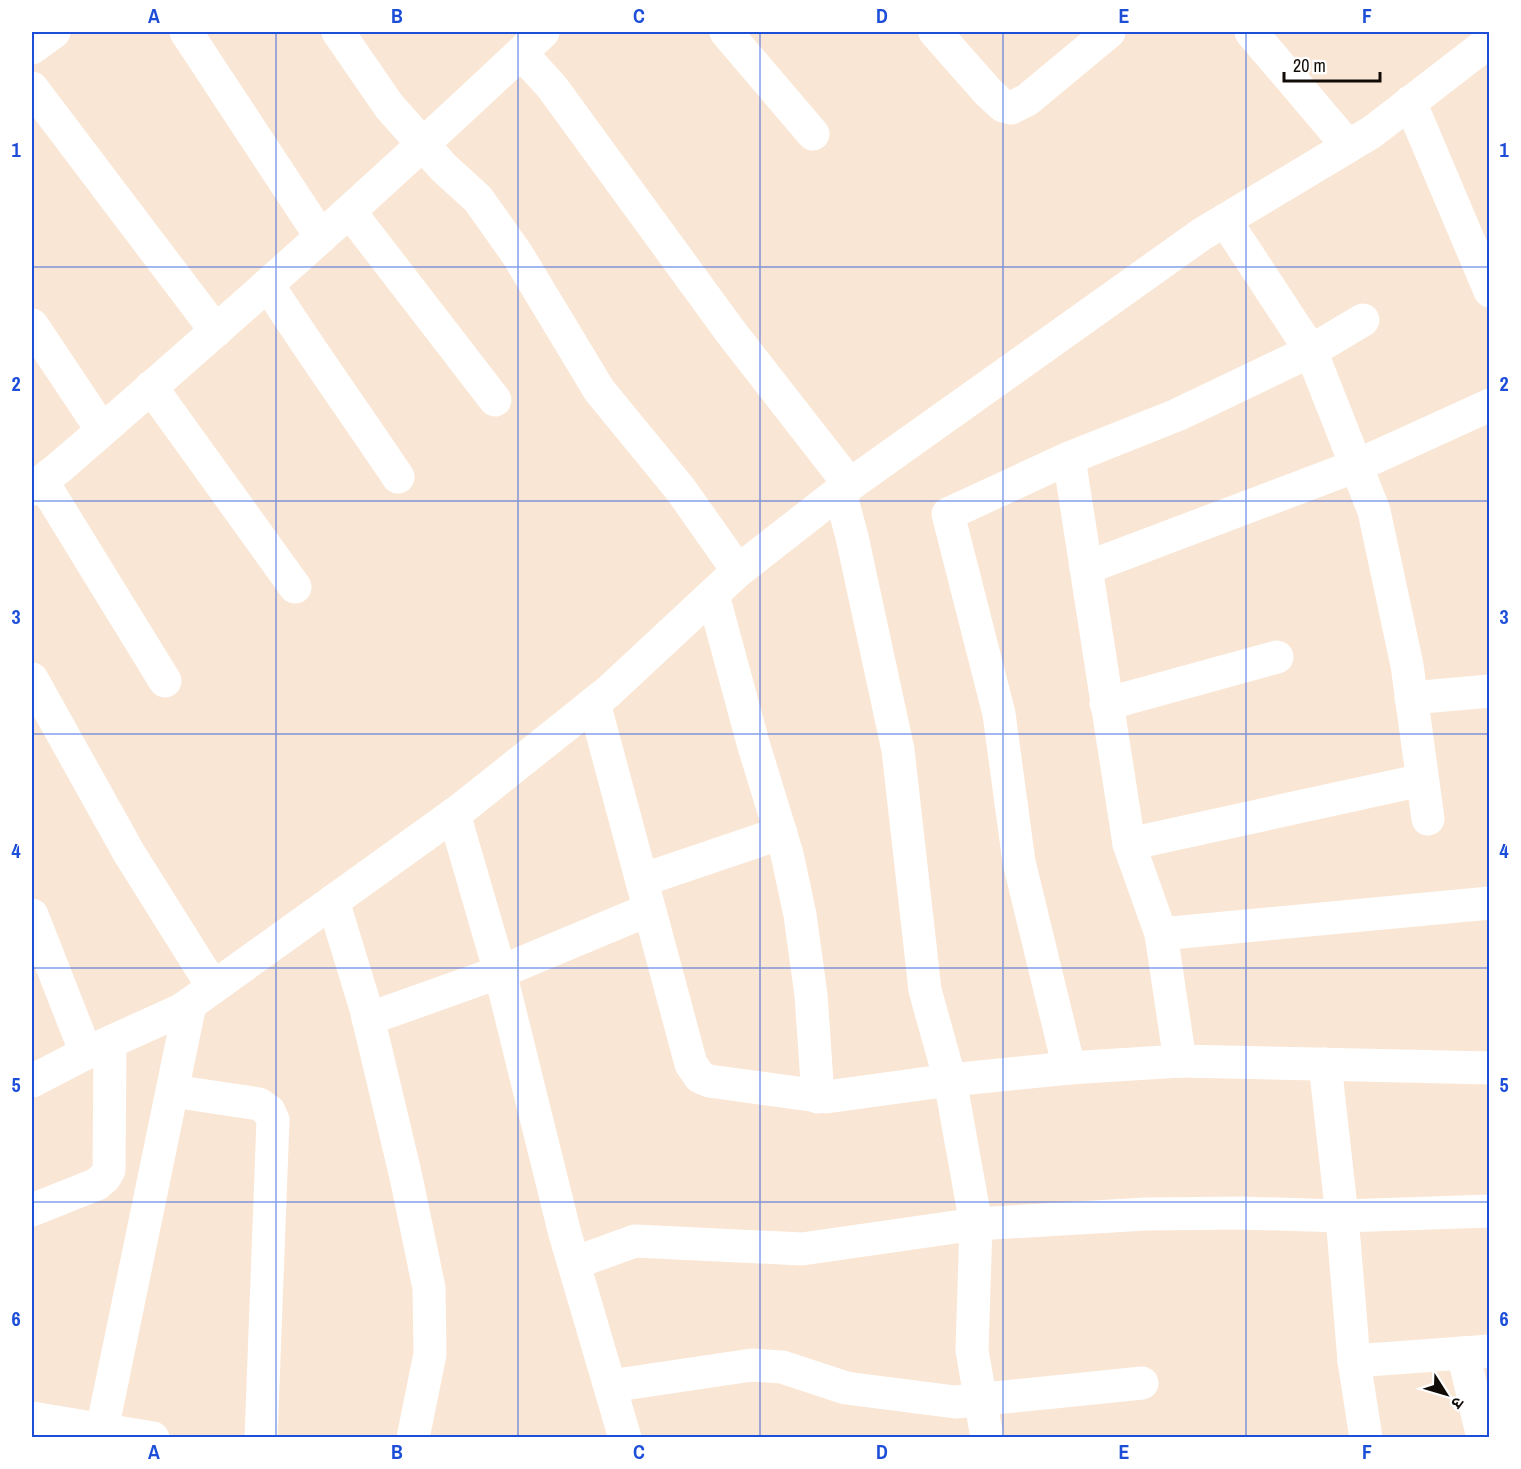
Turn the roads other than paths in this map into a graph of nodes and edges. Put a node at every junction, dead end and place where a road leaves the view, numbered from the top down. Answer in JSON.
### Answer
{"nodes":[{"id":1,"x":54,"y":32,"type":"edge"},
{"id":2,"x":186,"y":32,"type":"edge"},
{"id":3,"x":338,"y":32,"type":"edge"},
{"id":4,"x":726,"y":32,"type":"edge"},
{"id":5,"x":935,"y":32,"type":"edge"},
{"id":6,"x":1109,"y":32,"type":"edge"},
{"id":7,"x":1253,"y":32,"type":"edge"},
{"id":8,"x":1490,"y":41,"type":"edge"},
{"id":9,"x":532,"y":42,"type":"edge"},
{"id":10,"x":32,"y":48,"type":"edge"},
{"id":11,"x":32,"y":88,"type":"edge"},
{"id":12,"x":1410,"y":102,"type":"junction"},
{"id":13,"x":813,"y":134,"type":"dead end"},
{"id":14,"x":424,"y":145,"type":"junction"},
{"id":15,"x":1348,"y":146,"type":"junction"},
{"id":16,"x":350,"y":212,"type":"junction"},
{"id":17,"x":1225,"y":220,"type":"junction"},
{"id":18,"x":321,"y":237,"type":"junction"},
{"id":19,"x":268,"y":285,"type":"junction"},
{"id":20,"x":1490,"y":291,"type":"edge"},
{"id":21,"x":1363,"y":320,"type":"dead end"},
{"id":22,"x":32,"y":325,"type":"edge"},
{"id":23,"x":216,"y":331,"type":"junction"},
{"id":24,"x":1311,"y":351,"type":"junction"},
{"id":25,"x":151,"y":387,"type":"junction"},
{"id":26,"x":495,"y":400,"type":"dead end"},
{"id":27,"x":1490,"y":405,"type":"edge"},
{"id":28,"x":102,"y":430,"type":"junction"},
{"id":29,"x":1069,"y":458,"type":"junction"},
{"id":30,"x":1356,"y":466,"type":"junction"},
{"id":31,"x":398,"y":477,"type":"dead end"},
{"id":32,"x":37,"y":485,"type":"edge"},
{"id":33,"x":845,"y":488,"type":"junction"},
{"id":34,"x":1086,"y":568,"type":"junction"},
{"id":35,"x":738,"y":571,"type":"junction"},
{"id":36,"x":295,"y":587,"type":"dead end"},
{"id":37,"x":713,"y":595,"type":"junction"},
{"id":38,"x":1277,"y":657,"type":"dead end"},
{"id":39,"x":32,"y":679,"type":"edge"},
{"id":40,"x":165,"y":681,"type":"dead end"},
{"id":41,"x":1490,"y":691,"type":"edge"},
{"id":42,"x":1411,"y":698,"type":"junction"},
{"id":43,"x":594,"y":703,"type":"junction"},
{"id":44,"x":1106,"y":704,"type":"junction"},
{"id":45,"x":1422,"y":780,"type":"junction"},
{"id":46,"x":454,"y":814,"type":"junction"},
{"id":47,"x":1428,"y":819,"type":"dead end"},
{"id":48,"x":781,"y":833,"type":"junction"},
{"id":49,"x":1129,"y":844,"type":"junction"},
{"id":50,"x":645,"y":895,"type":"junction"},
{"id":51,"x":333,"y":900,"type":"junction"},
{"id":52,"x":1490,"y":903,"type":"edge"},
{"id":53,"x":32,"y":915,"type":"edge"},
{"id":54,"x":1161,"y":934,"type":"junction"},
{"id":55,"x":500,"y":972,"type":"junction"},
{"id":56,"x":201,"y":996,"type":"junction"},
{"id":57,"x":368,"y":1019,"type":"junction"},
{"id":58,"x":98,"y":1048,"type":"junction"},
{"id":59,"x":1180,"y":1061,"type":"junction"},
{"id":60,"x":1325,"y":1064,"type":"junction"},
{"id":61,"x":1069,"y":1068,"type":"junction"},
{"id":62,"x":1490,"y":1068,"type":"edge"},
{"id":63,"x":950,"y":1080,"type":"junction"},
{"id":64,"x":32,"y":1081,"type":"edge"},
{"id":65,"x":172,"y":1091,"type":"junction"},
{"id":66,"x":818,"y":1097,"type":"junction"},
{"id":67,"x":32,"y":1210,"type":"edge"},
{"id":68,"x":1490,"y":1211,"type":"edge"},
{"id":69,"x":1342,"y":1216,"type":"junction"},
{"id":70,"x":976,"y":1224,"type":"junction"},
{"id":71,"x":574,"y":1263,"type":"junction"},
{"id":72,"x":1476,"y":1352,"type":"edge"},
{"id":73,"x":1354,"y":1361,"type":"junction"},
{"id":74,"x":1142,"y":1383,"type":"dead end"},
{"id":75,"x":610,"y":1386,"type":"junction"},
{"id":76,"x":980,"y":1400,"type":"junction"},
{"id":77,"x":32,"y":1419,"type":"edge"},
{"id":78,"x":102,"y":1430,"type":"junction"},
{"id":79,"x":153,"y":1437,"type":"edge"},
{"id":80,"x":261,"y":1437,"type":"edge"},
{"id":81,"x":413,"y":1437,"type":"edge"},
{"id":82,"x":625,"y":1437,"type":"edge"},
{"id":83,"x":987,"y":1437,"type":"edge"},
{"id":84,"x":1366,"y":1437,"type":"edge"},
{"id":85,"x":1483,"y":1437,"type":"edge"}],
"edges":[{"from":1,"to":10,"type":"street"},
{"from":2,"to":18,"type":"street"},
{"from":3,"to":14,"type":"street"},
{"from":4,"to":13,"type":"street"},
{"from":5,"to":6,"type":"street"},
{"from":7,"to":15,"type":"street"},
{"from":8,"to":12,"type":"street"},
{"from":9,"to":14,"type":"street"},
{"from":9,"to":33,"type":"street"},
{"from":11,"to":23,"type":"street"},
{"from":12,"to":15,"type":"street"},
{"from":12,"to":20,"type":"street"},
{"from":14,"to":16,"type":"street"},
{"from":14,"to":35,"type":"street"},
{"from":15,"to":17,"type":"street"},
{"from":16,"to":18,"type":"street"},
{"from":16,"to":26,"type":"street"},
{"from":17,"to":24,"type":"street"},
{"from":17,"to":33,"type":"street"},
{"from":18,"to":19,"type":"street"},
{"from":19,"to":23,"type":"street"},
{"from":19,"to":31,"type":"street"},
{"from":21,"to":24,"type":"street"},
{"from":22,"to":28,"type":"street"},
{"from":23,"to":25,"type":"street"},
{"from":24,"to":29,"type":"street"},
{"from":24,"to":30,"type":"street"},
{"from":25,"to":28,"type":"street"},
{"from":25,"to":36,"type":"street"},
{"from":27,"to":30,"type":"street"},
{"from":28,"to":32,"type":"street"},
{"from":29,"to":34,"type":"street"},
{"from":29,"to":61,"type":"street"},
{"from":30,"to":34,"type":"street"},
{"from":30,"to":42,"type":"street"},
{"from":32,"to":40,"type":"street"},
{"from":33,"to":35,"type":"street"},
{"from":33,"to":63,"type":"street"},
{"from":34,"to":44,"type":"street"},
{"from":35,"to":37,"type":"street"},
{"from":37,"to":43,"type":"street"},
{"from":37,"to":48,"type":"street"},
{"from":38,"to":44,"type":"street"},
{"from":39,"to":56,"type":"street"},
{"from":41,"to":42,"type":"street"},
{"from":42,"to":45,"type":"street"},
{"from":43,"to":46,"type":"street"},
{"from":43,"to":50,"type":"street"},
{"from":44,"to":49,"type":"street"},
{"from":45,"to":47,"type":"street"},
{"from":45,"to":49,"type":"street"},
{"from":46,"to":51,"type":"street"},
{"from":46,"to":55,"type":"street"},
{"from":48,"to":50,"type":"street"},
{"from":48,"to":66,"type":"street"},
{"from":49,"to":54,"type":"street"},
{"from":50,"to":55,"type":"street"},
{"from":50,"to":66,"type":"street"},
{"from":51,"to":56,"type":"street"},
{"from":51,"to":57,"type":"street"},
{"from":52,"to":54,"type":"street"},
{"from":53,"to":58,"type":"street"},
{"from":54,"to":59,"type":"street"},
{"from":55,"to":57,"type":"street"},
{"from":55,"to":71,"type":"street"},
{"from":56,"to":58,"type":"street"},
{"from":56,"to":65,"type":"street"},
{"from":57,"to":81,"type":"street"},
{"from":58,"to":64,"type":"street"},
{"from":58,"to":67,"type":"street"},
{"from":59,"to":60,"type":"street"},
{"from":59,"to":61,"type":"street"},
{"from":60,"to":62,"type":"street"},
{"from":60,"to":69,"type":"street"},
{"from":61,"to":63,"type":"street"},
{"from":63,"to":66,"type":"street"},
{"from":63,"to":70,"type":"street"},
{"from":65,"to":78,"type":"street"},
{"from":65,"to":80,"type":"street"},
{"from":68,"to":69,"type":"street"},
{"from":69,"to":70,"type":"street"},
{"from":69,"to":73,"type":"street"},
{"from":70,"to":71,"type":"street"},
{"from":70,"to":76,"type":"street"},
{"from":71,"to":75,"type":"street"},
{"from":72,"to":73,"type":"street"},
{"from":72,"to":85,"type":"street"},
{"from":73,"to":84,"type":"street"},
{"from":74,"to":76,"type":"street"},
{"from":75,"to":76,"type":"street"},
{"from":75,"to":82,"type":"street"},
{"from":76,"to":83,"type":"street"},
{"from":77,"to":78,"type":"street"},
{"from":78,"to":79,"type":"street"}]}
